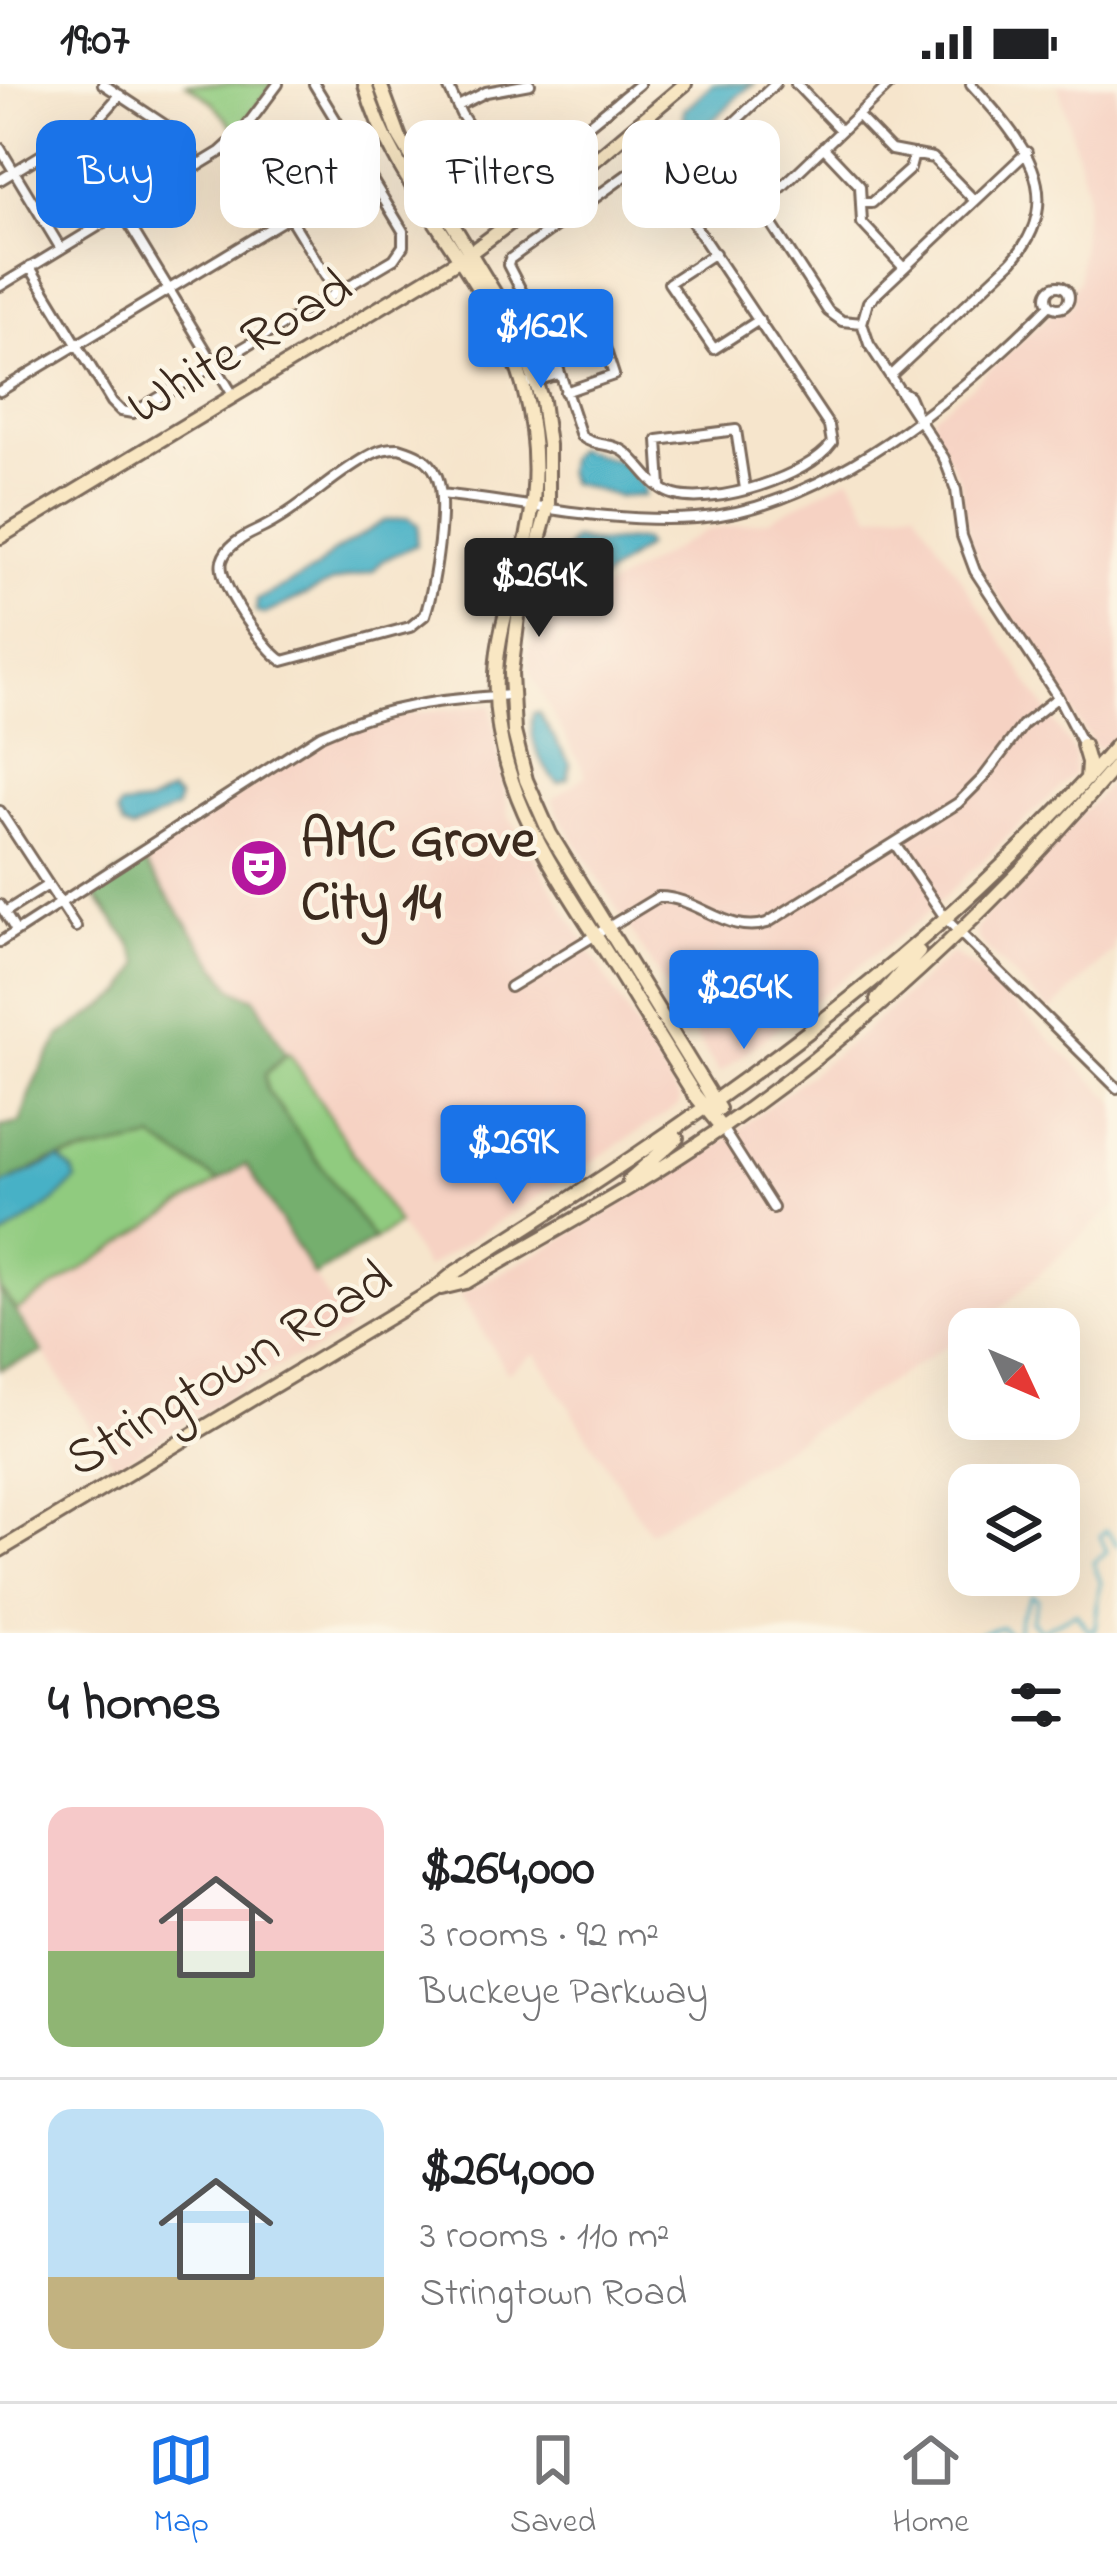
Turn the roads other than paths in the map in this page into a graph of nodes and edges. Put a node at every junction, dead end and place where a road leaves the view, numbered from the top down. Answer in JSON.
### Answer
{"nodes":[{"id":1,"x":103,"y":84,"type":"edge"},
{"id":2,"x":278,"y":84,"type":"edge"},
{"id":3,"x":314,"y":84,"type":"edge"},
{"id":4,"x":365,"y":84,"type":"edge"},
{"id":5,"x":380,"y":84,"type":"edge"},
{"id":6,"x":447,"y":84,"type":"edge"},
{"id":7,"x":530,"y":84,"type":"edge"},
{"id":8,"x":639,"y":84,"type":"edge"},
{"id":9,"x":686,"y":84,"type":"edge"},
{"id":10,"x":776,"y":84,"type":"edge"},
{"id":11,"x":796,"y":84,"type":"edge"},
{"id":12,"x":971,"y":84,"type":"edge"},
{"id":13,"x":883,"y":86,"type":"edge"},
{"id":14,"x":120,"y":95,"type":"junction"},
{"id":15,"x":457,"y":106,"type":"junction"},
{"id":16,"x":857,"y":115,"type":"junction"},
{"id":17,"x":250,"y":120,"type":"edge"},
{"id":18,"x":737,"y":120,"type":"edge"},
{"id":19,"x":840,"y":130,"type":"junction"},
{"id":20,"x":823,"y":147,"type":"junction"},
{"id":21,"x":0,"y":148,"type":"edge"},
{"id":22,"x":220,"y":150,"type":"edge"},
{"id":23,"x":1027,"y":152,"type":"junction"},
{"id":24,"x":914,"y":154,"type":"junction"},
{"id":25,"x":200,"y":165,"type":"junction"},
{"id":26,"x":196,"y":167,"type":"edge"},
{"id":27,"x":14,"y":172,"type":"junction"},
{"id":28,"x":0,"y":180,"type":"edge"},
{"id":29,"x":780,"y":189,"type":"edge"},
{"id":30,"x":976,"y":200,"type":"junction"},
{"id":31,"x":861,"y":202,"type":"junction"},
{"id":32,"x":96,"y":228,"type":"edge"},
{"id":33,"x":132,"y":228,"type":"edge"},
{"id":34,"x":271,"y":228,"type":"edge"},
{"id":35,"x":296,"y":228,"type":"edge"},
{"id":36,"x":773,"y":228,"type":"edge"},
{"id":37,"x":61,"y":249,"type":"junction"},
{"id":38,"x":715,"y":253,"type":"junction"},
{"id":39,"x":464,"y":257,"type":"junction"},
{"id":40,"x":30,"y":267,"type":"junction"},
{"id":41,"x":904,"y":268,"type":"junction"},
{"id":42,"x":0,"y":286,"type":"edge"},
{"id":43,"x":169,"y":289,"type":"junction"},
{"id":44,"x":336,"y":294,"type":"junction"},
{"id":45,"x":1050,"y":305,"type":"dead end"},
{"id":46,"x":536,"y":316,"type":"junction"},
{"id":47,"x":759,"y":320,"type":"junction"},
{"id":48,"x":862,"y":323,"type":"junction"},
{"id":49,"x":77,"y":344,"type":"junction"},
{"id":50,"x":216,"y":366,"type":"junction"},
{"id":51,"x":559,"y":374,"type":"junction"},
{"id":52,"x":891,"y":375,"type":"junction"},
{"id":53,"x":530,"y":383,"type":"junction"},
{"id":54,"x":0,"y":391,"type":"edge"},
{"id":55,"x":565,"y":392,"type":"junction"},
{"id":56,"x":234,"y":396,"type":"junction"},
{"id":57,"x":918,"y":418,"type":"junction"},
{"id":58,"x":661,"y":489,"type":"junction"},
{"id":59,"x":745,"y":489,"type":"junction"},
{"id":60,"x":442,"y":494,"type":"junction"},
{"id":61,"x":690,"y":496,"type":"junction"},
{"id":62,"x":532,"y":504,"type":"junction"},
{"id":63,"x":548,"y":507,"type":"junction"},
{"id":64,"x":690,"y":519,"type":"junction"},
{"id":65,"x":0,"y":537,"type":"edge"},
{"id":66,"x":511,"y":695,"type":"junction"},
{"id":67,"x":496,"y":696,"type":"junction"},
{"id":68,"x":1058,"y":697,"type":"junction"},
{"id":69,"x":1083,"y":746,"type":"junction"},
{"id":70,"x":1115,"y":747,"type":"edge"},
{"id":71,"x":1117,"y":764,"type":"edge"},
{"id":72,"x":1086,"y":780,"type":"junction"},
{"id":73,"x":0,"y":811,"type":"edge"},
{"id":74,"x":894,"y":843,"type":"junction"},
{"id":75,"x":1002,"y":868,"type":"junction"},
{"id":76,"x":48,"y":884,"type":"junction"},
{"id":77,"x":61,"y":903,"type":"junction"},
{"id":78,"x":2,"y":909,"type":"edge"},
{"id":79,"x":946,"y":919,"type":"junction"},
{"id":80,"x":76,"y":927,"type":"dead end"},
{"id":81,"x":16,"y":931,"type":"junction"},
{"id":82,"x":601,"y":931,"type":"junction"},
{"id":83,"x":960,"y":934,"type":"junction"},
{"id":84,"x":0,"y":942,"type":"edge"},
{"id":85,"x":510,"y":987,"type":"dead end"},
{"id":86,"x":870,"y":1013,"type":"junction"},
{"id":87,"x":1115,"y":1082,"type":"edge"},
{"id":88,"x":711,"y":1109,"type":"junction"},
{"id":89,"x":722,"y":1128,"type":"junction"},
{"id":90,"x":619,"y":1191,"type":"junction"},
{"id":91,"x":772,"y":1208,"type":"dead end"},
{"id":92,"x":434,"y":1290,"type":"junction"},
{"id":93,"x":0,"y":1550,"type":"edge"}],
"edges":[{"from":1,"to":14,"type":"street"},
{"from":2,"to":17,"type":"street"},
{"from":3,"to":44,"type":"street"},
{"from":4,"to":39,"type":"street"},
{"from":5,"to":39,"type":"street"},
{"from":6,"to":15,"type":"street"},
{"from":7,"to":15,"type":"street"},
{"from":8,"to":15,"type":"street"},
{"from":9,"to":39,"type":"street","name":"White Road"},
{"from":10,"to":18,"type":"street"},
{"from":11,"to":19,"type":"street"},
{"from":12,"to":23,"type":"street"},
{"from":13,"to":16,"type":"street"},
{"from":14,"to":25,"type":"street"},
{"from":14,"to":27,"type":"street"},
{"from":16,"to":19,"type":"street"},
{"from":16,"to":24,"type":"street"},
{"from":19,"to":20,"type":"street"},
{"from":20,"to":29,"type":"street"},
{"from":20,"to":31,"type":"street"},
{"from":21,"to":27,"type":"street"},
{"from":22,"to":25,"type":"street"},
{"from":23,"to":30,"type":"street"},
{"from":23,"to":52,"type":"street"},
{"from":24,"to":30,"type":"street"},
{"from":24,"to":31,"type":"street"},
{"from":25,"to":26,"type":"street"},
{"from":27,"to":28,"type":"street"},
{"from":27,"to":37,"type":"street"},
{"from":30,"to":41,"type":"street"},
{"from":31,"to":41,"type":"street"},
{"from":32,"to":37,"type":"street"},
{"from":33,"to":43,"type":"street"},
{"from":34,"to":43,"type":"street"},
{"from":35,"to":44,"type":"street"},
{"from":36,"to":48,"type":"street"},
{"from":37,"to":40,"type":"street"},
{"from":38,"to":46,"type":"street"},
{"from":38,"to":47,"type":"street"},
{"from":38,"to":47,"type":"street"},
{"from":39,"to":53,"type":"street"},
{"from":39,"to":56,"type":"street","name":"White Road"},
{"from":40,"to":42,"type":"street"},
{"from":40,"to":49,"type":"street"},
{"from":41,"to":48,"type":"street"},
{"from":43,"to":49,"type":"street"},
{"from":43,"to":50,"type":"street"},
{"from":44,"to":50,"type":"street"},
{"from":45,"to":57,"type":"street"},
{"from":46,"to":51,"type":"street"},
{"from":46,"to":55,"type":"street"},
{"from":47,"to":59,"type":"street"},
{"from":48,"to":52,"type":"street"},
{"from":49,"to":50,"type":"street"},
{"from":49,"to":54,"type":"street"},
{"from":50,"to":56,"type":"street"},
{"from":51,"to":53,"type":"street"},
{"from":51,"to":55,"type":"street"},
{"from":52,"to":57,"type":"street"},
{"from":53,"to":62,"type":"street"},
{"from":53,"to":63,"type":"street"},
{"from":55,"to":58,"type":"street"},
{"from":56,"to":65,"type":"street","name":"White Road"},
{"from":57,"to":64,"type":"street"},
{"from":57,"to":68,"type":"street"},
{"from":58,"to":59,"type":"street"},
{"from":58,"to":61,"type":"street"},
{"from":59,"to":61,"type":"street"},
{"from":60,"to":60,"type":"street"},
{"from":60,"to":62,"type":"street"},
{"from":61,"to":64,"type":"street"},
{"from":62,"to":63,"type":"street"},
{"from":62,"to":67,"type":"street"},
{"from":63,"to":64,"type":"street"},
{"from":63,"to":66,"type":"street"},
{"from":66,"to":67,"type":"street"},
{"from":66,"to":82,"type":"street"},
{"from":67,"to":77,"type":"street"},
{"from":67,"to":82,"type":"street"},
{"from":68,"to":69,"type":"street"},
{"from":68,"to":74,"type":"street"},
{"from":69,"to":70,"type":"street"},
{"from":69,"to":72,"type":"street"},
{"from":70,"to":72,"type":"street","name":"Stringtown Road"},
{"from":71,"to":83,"type":"street","name":"Stringtown Road"},
{"from":72,"to":75,"type":"street","name":"Stringtown Road"},
{"from":73,"to":76,"type":"street"},
{"from":74,"to":79,"type":"street"},
{"from":74,"to":82,"type":"street"},
{"from":75,"to":79,"type":"street","name":"Stringtown Road"},
{"from":75,"to":83,"type":"street"},
{"from":76,"to":77,"type":"street"},
{"from":76,"to":78,"type":"street"},
{"from":77,"to":80,"type":"street"},
{"from":77,"to":81,"type":"street"},
{"from":78,"to":81,"type":"street"},
{"from":79,"to":83,"type":"street"},
{"from":79,"to":86,"type":"street"},
{"from":79,"to":88,"type":"street","name":"Stringtown Road"},
{"from":81,"to":84,"type":"street"},
{"from":82,"to":85,"type":"street"},
{"from":82,"to":88,"type":"street"},
{"from":83,"to":86,"type":"street","name":"Stringtown Road"},
{"from":83,"to":87,"type":"street"},
{"from":86,"to":89,"type":"street","name":"Stringtown Road"},
{"from":88,"to":89,"type":"street"},
{"from":88,"to":90,"type":"street"},
{"from":88,"to":92,"type":"street","name":"Stringtown Road"},
{"from":89,"to":90,"type":"street","name":"Stringtown Road"},
{"from":89,"to":91,"type":"street"},
{"from":90,"to":92,"type":"street","name":"Stringtown Road"},
{"from":92,"to":93,"type":"street","name":"Stringtown Road"}]}
